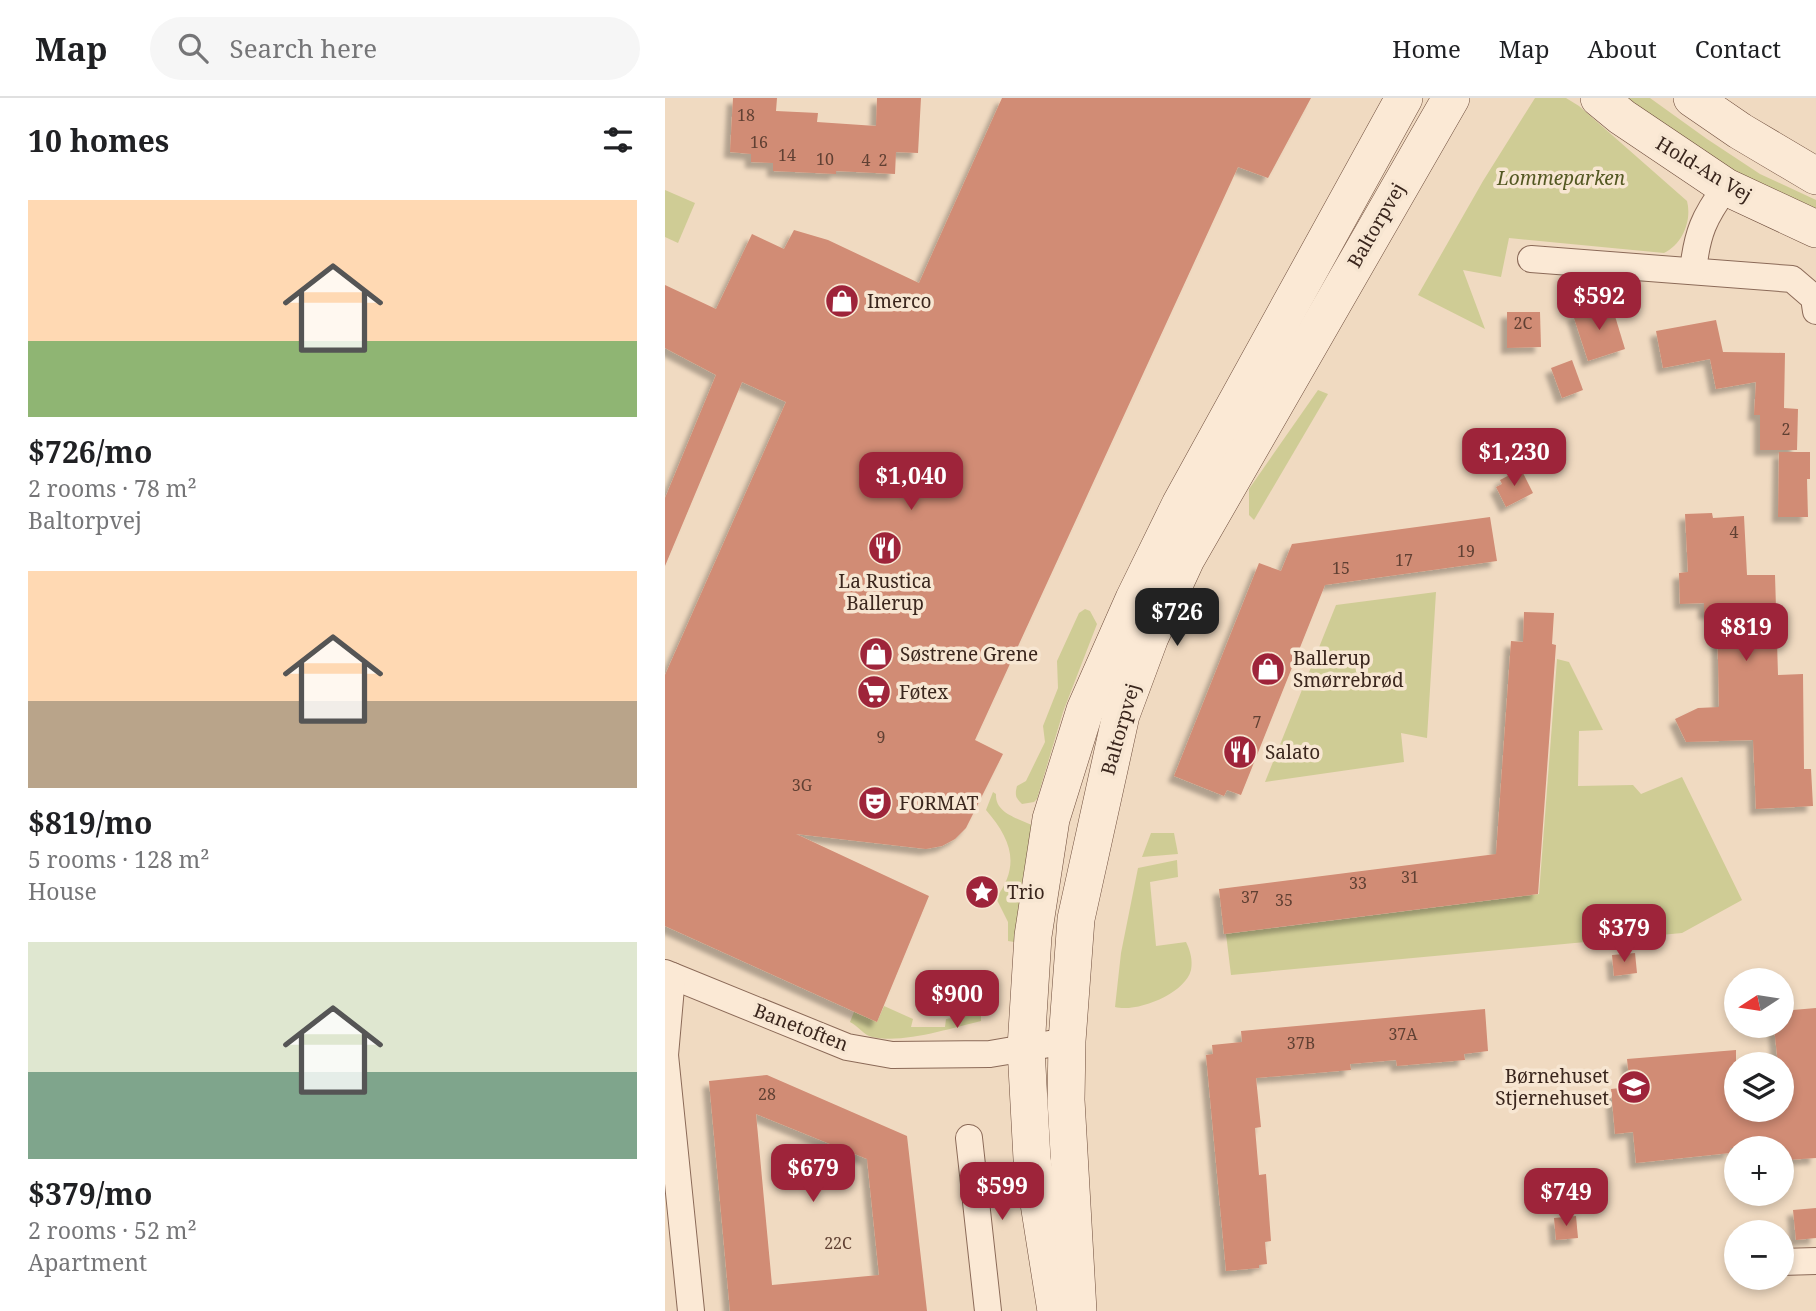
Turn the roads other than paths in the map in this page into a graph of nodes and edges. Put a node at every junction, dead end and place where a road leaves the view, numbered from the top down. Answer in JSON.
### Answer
{"nodes":[{"id":1,"x":1404,"y":98,"type":"edge"},
{"id":2,"x":1451,"y":98,"type":"edge"},
{"id":3,"x":1599,"y":98,"type":"edge"},
{"id":4,"x":1692,"y":98,"type":"edge"},
{"id":5,"x":1816,"y":176,"type":"edge"},
{"id":6,"x":1726,"y":187,"type":"junction"},
{"id":7,"x":1816,"y":229,"type":"edge"},
{"id":8,"x":1531,"y":259,"type":"dead end"},
{"id":9,"x":1693,"y":271,"type":"junction"},
{"id":10,"x":1816,"y":311,"type":"edge"},
{"id":11,"x":668,"y":975,"type":"edge"},
{"id":12,"x":1067,"y":1041,"type":"junction"},
{"id":13,"x":1026,"y":1048,"type":"junction"},
{"id":14,"x":969,"y":1138,"type":"dead end"},
{"id":15,"x":1816,"y":1261,"type":"edge"},
{"id":16,"x":1794,"y":1262,"type":"edge"},
{"id":17,"x":691,"y":1311,"type":"edge"},
{"id":18,"x":988,"y":1311,"type":"edge"},
{"id":19,"x":1056,"y":1311,"type":"edge"},
{"id":20,"x":1078,"y":1311,"type":"edge"}],
"edges":[{"from":1,"to":13,"type":"street","name":"Baltorpvej"},
{"from":2,"to":12,"type":"street","name":"Baltorpvej"},
{"from":3,"to":6,"type":"street","name":"Hold-An Vej"},
{"from":4,"to":5,"type":"street"},
{"from":6,"to":7,"type":"street","name":"Hold-An Vej"},
{"from":6,"to":9,"type":"street"},
{"from":8,"to":9,"type":"street"},
{"from":9,"to":10,"type":"street"},
{"from":11,"to":13,"type":"street","name":"Banetoften"},
{"from":11,"to":17,"type":"street"},
{"from":12,"to":13,"type":"street","name":"Banetoften"},
{"from":12,"to":20,"type":"street","name":"Baltorpvej"},
{"from":13,"to":19,"type":"street","name":"Baltorpvej"},
{"from":14,"to":18,"type":"street"},
{"from":15,"to":16,"type":"street"}]}
